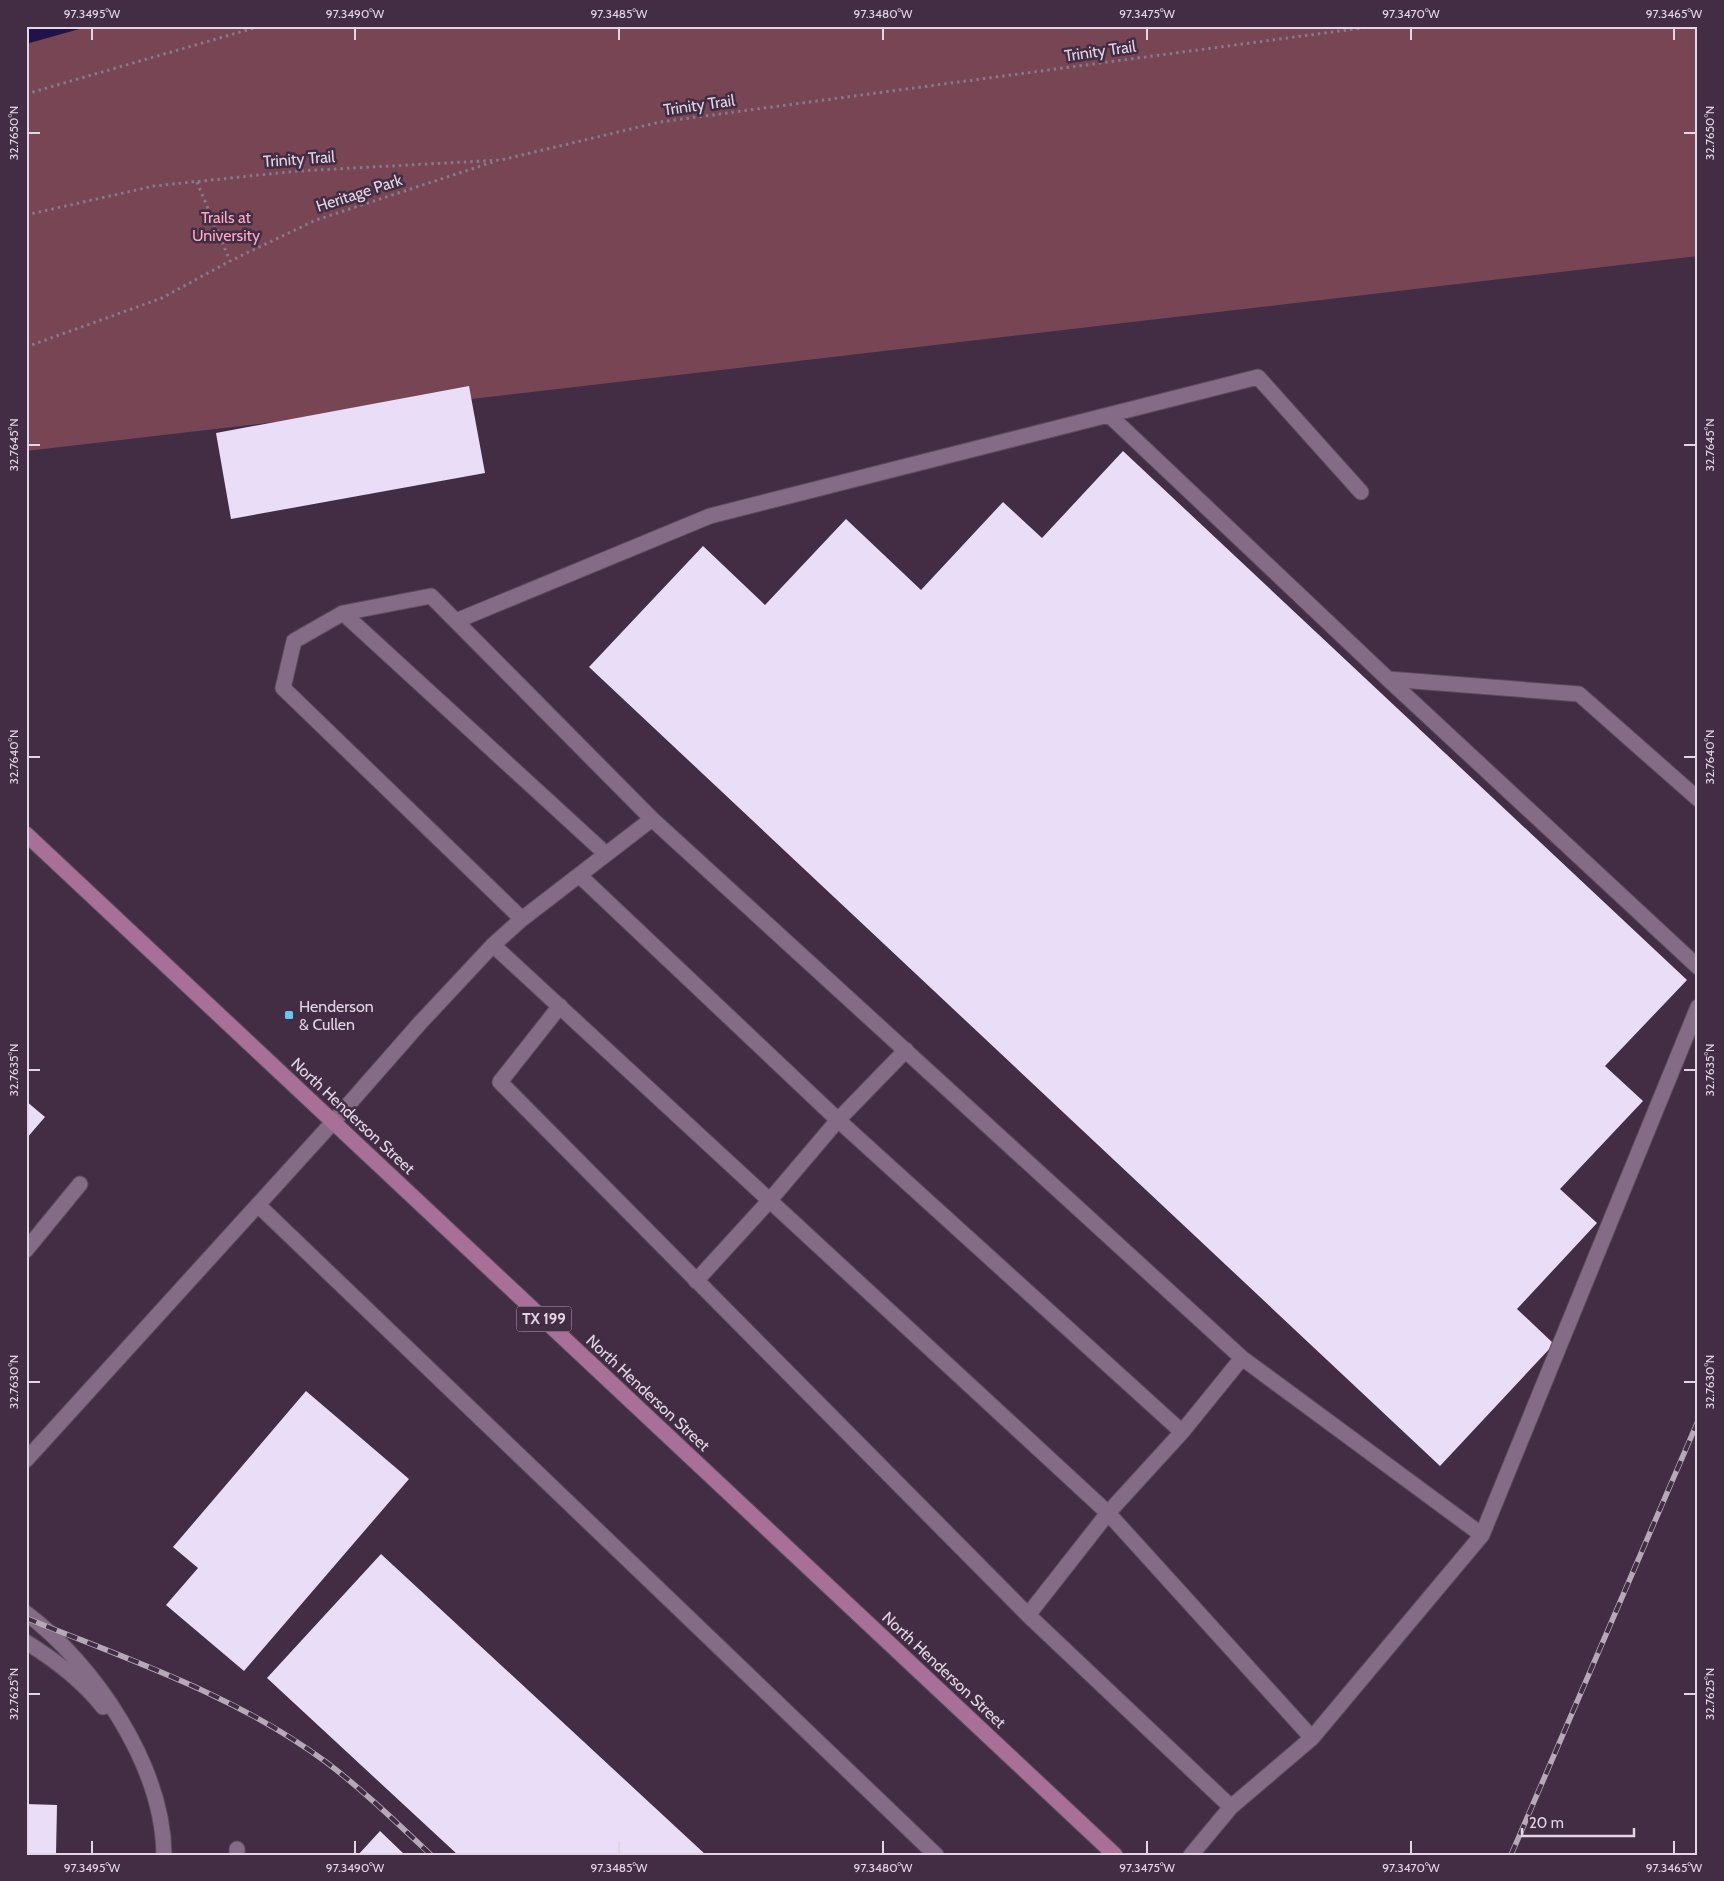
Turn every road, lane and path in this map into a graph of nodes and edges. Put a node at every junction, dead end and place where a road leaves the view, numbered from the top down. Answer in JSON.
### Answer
{"nodes":[{"id":1,"x":261,"y":26,"type":"edge"},
{"id":2,"x":1377,"y":26,"type":"edge"},
{"id":3,"x":26,"y":94,"type":"edge"},
{"id":4,"x":501,"y":160,"type":"junction"},
{"id":5,"x":197,"y":182,"type":"junction"},
{"id":6,"x":26,"y":215,"type":"edge"},
{"id":7,"x":230,"y":261,"type":"junction"},
{"id":8,"x":26,"y":347,"type":"edge"},
{"id":9,"x":1109,"y":415,"type":"junction"},
{"id":10,"x":1361,"y":492,"type":"dead end"},
{"id":11,"x":343,"y":613,"type":"junction"},
{"id":12,"x":456,"y":621,"type":"junction"},
{"id":13,"x":1388,"y":679,"type":"junction"},
{"id":14,"x":1698,"y":799,"type":"edge"},
{"id":15,"x":652,"y":819,"type":"junction"},
{"id":16,"x":26,"y":834,"type":"edge"},
{"id":17,"x":606,"y":854,"type":"junction"},
{"id":18,"x":579,"y":875,"type":"junction"},
{"id":19,"x":522,"y":919,"type":"junction"},
{"id":20,"x":493,"y":945,"type":"junction"},
{"id":21,"x":1698,"y":967,"type":"edge"},
{"id":22,"x":560,"y":1006,"type":"junction"},
{"id":23,"x":1698,"y":1007,"type":"edge"},
{"id":24,"x":906,"y":1050,"type":"junction"},
{"id":25,"x":838,"y":1120,"type":"junction"},
{"id":26,"x":334,"y":1121,"type":"junction"},
{"id":27,"x":80,"y":1184,"type":"dead end"},
{"id":28,"x":770,"y":1200,"type":"junction"},
{"id":29,"x":258,"y":1205,"type":"junction"},
{"id":30,"x":26,"y":1250,"type":"edge"},
{"id":31,"x":696,"y":1281,"type":"junction"},
{"id":32,"x":1242,"y":1358,"type":"junction"},
{"id":33,"x":1182,"y":1432,"type":"junction"},
{"id":34,"x":26,"y":1460,"type":"edge"},
{"id":35,"x":1108,"y":1513,"type":"junction"},
{"id":36,"x":1482,"y":1535,"type":"junction"},
{"id":37,"x":26,"y":1613,"type":"edge"},
{"id":38,"x":1028,"y":1615,"type":"junction"},
{"id":39,"x":26,"y":1642,"type":"edge"},
{"id":40,"x":1312,"y":1738,"type":"junction"},
{"id":41,"x":139,"y":1757,"type":"junction"},
{"id":42,"x":1231,"y":1807,"type":"junction"},
{"id":43,"x":164,"y":1855,"type":"edge"},
{"id":44,"x":936,"y":1855,"type":"edge"},
{"id":45,"x":1115,"y":1855,"type":"edge"},
{"id":46,"x":1190,"y":1855,"type":"edge"}],
"edges":[{"from":1,"to":3,"type":"path"},
{"from":2,"to":4,"type":"path","name":"Trinity Trail"},
{"from":4,"to":5,"type":"path","name":"Trinity Trail"},
{"from":4,"to":7,"type":"path","name":"Heritage Park"},
{"from":5,"to":6,"type":"path","name":"Trinity Trail"},
{"from":5,"to":7,"type":"path"},
{"from":7,"to":8,"type":"path","name":"Heritage Park"},
{"from":9,"to":10,"type":"street"},
{"from":9,"to":12,"type":"street"},
{"from":9,"to":13,"type":"street"},
{"from":11,"to":12,"type":"street"},
{"from":11,"to":17,"type":"street"},
{"from":11,"to":19,"type":"street"},
{"from":12,"to":15,"type":"street"},
{"from":13,"to":14,"type":"street"},
{"from":13,"to":21,"type":"street"},
{"from":15,"to":17,"type":"street"},
{"from":15,"to":24,"type":"street"},
{"from":16,"to":26,"type":"main road","name":"North Henderson Street","number":"TX 199"},
{"from":17,"to":18,"type":"street"},
{"from":18,"to":19,"type":"street"},
{"from":18,"to":25,"type":"street"},
{"from":19,"to":20,"type":"street"},
{"from":20,"to":22,"type":"street"},
{"from":20,"to":26,"type":"street"},
{"from":22,"to":28,"type":"street"},
{"from":22,"to":31,"type":"street"},
{"from":23,"to":36,"type":"street"},
{"from":24,"to":25,"type":"street"},
{"from":24,"to":32,"type":"street"},
{"from":25,"to":28,"type":"street"},
{"from":25,"to":33,"type":"street"},
{"from":26,"to":29,"type":"street"},
{"from":26,"to":45,"type":"main road","name":"North Henderson Street","number":"TX 199"},
{"from":27,"to":30,"type":"street"},
{"from":28,"to":31,"type":"street"},
{"from":28,"to":35,"type":"street"},
{"from":29,"to":34,"type":"street"},
{"from":29,"to":44,"type":"street"},
{"from":31,"to":38,"type":"street"},
{"from":32,"to":33,"type":"street"},
{"from":32,"to":36,"type":"street"},
{"from":33,"to":35,"type":"street"},
{"from":35,"to":38,"type":"street"},
{"from":35,"to":40,"type":"street"},
{"from":36,"to":40,"type":"street"},
{"from":37,"to":41,"type":"street"},
{"from":38,"to":42,"type":"street"},
{"from":39,"to":41,"type":"street"},
{"from":40,"to":42,"type":"street"},
{"from":41,"to":43,"type":"street"},
{"from":42,"to":46,"type":"street"}]}
